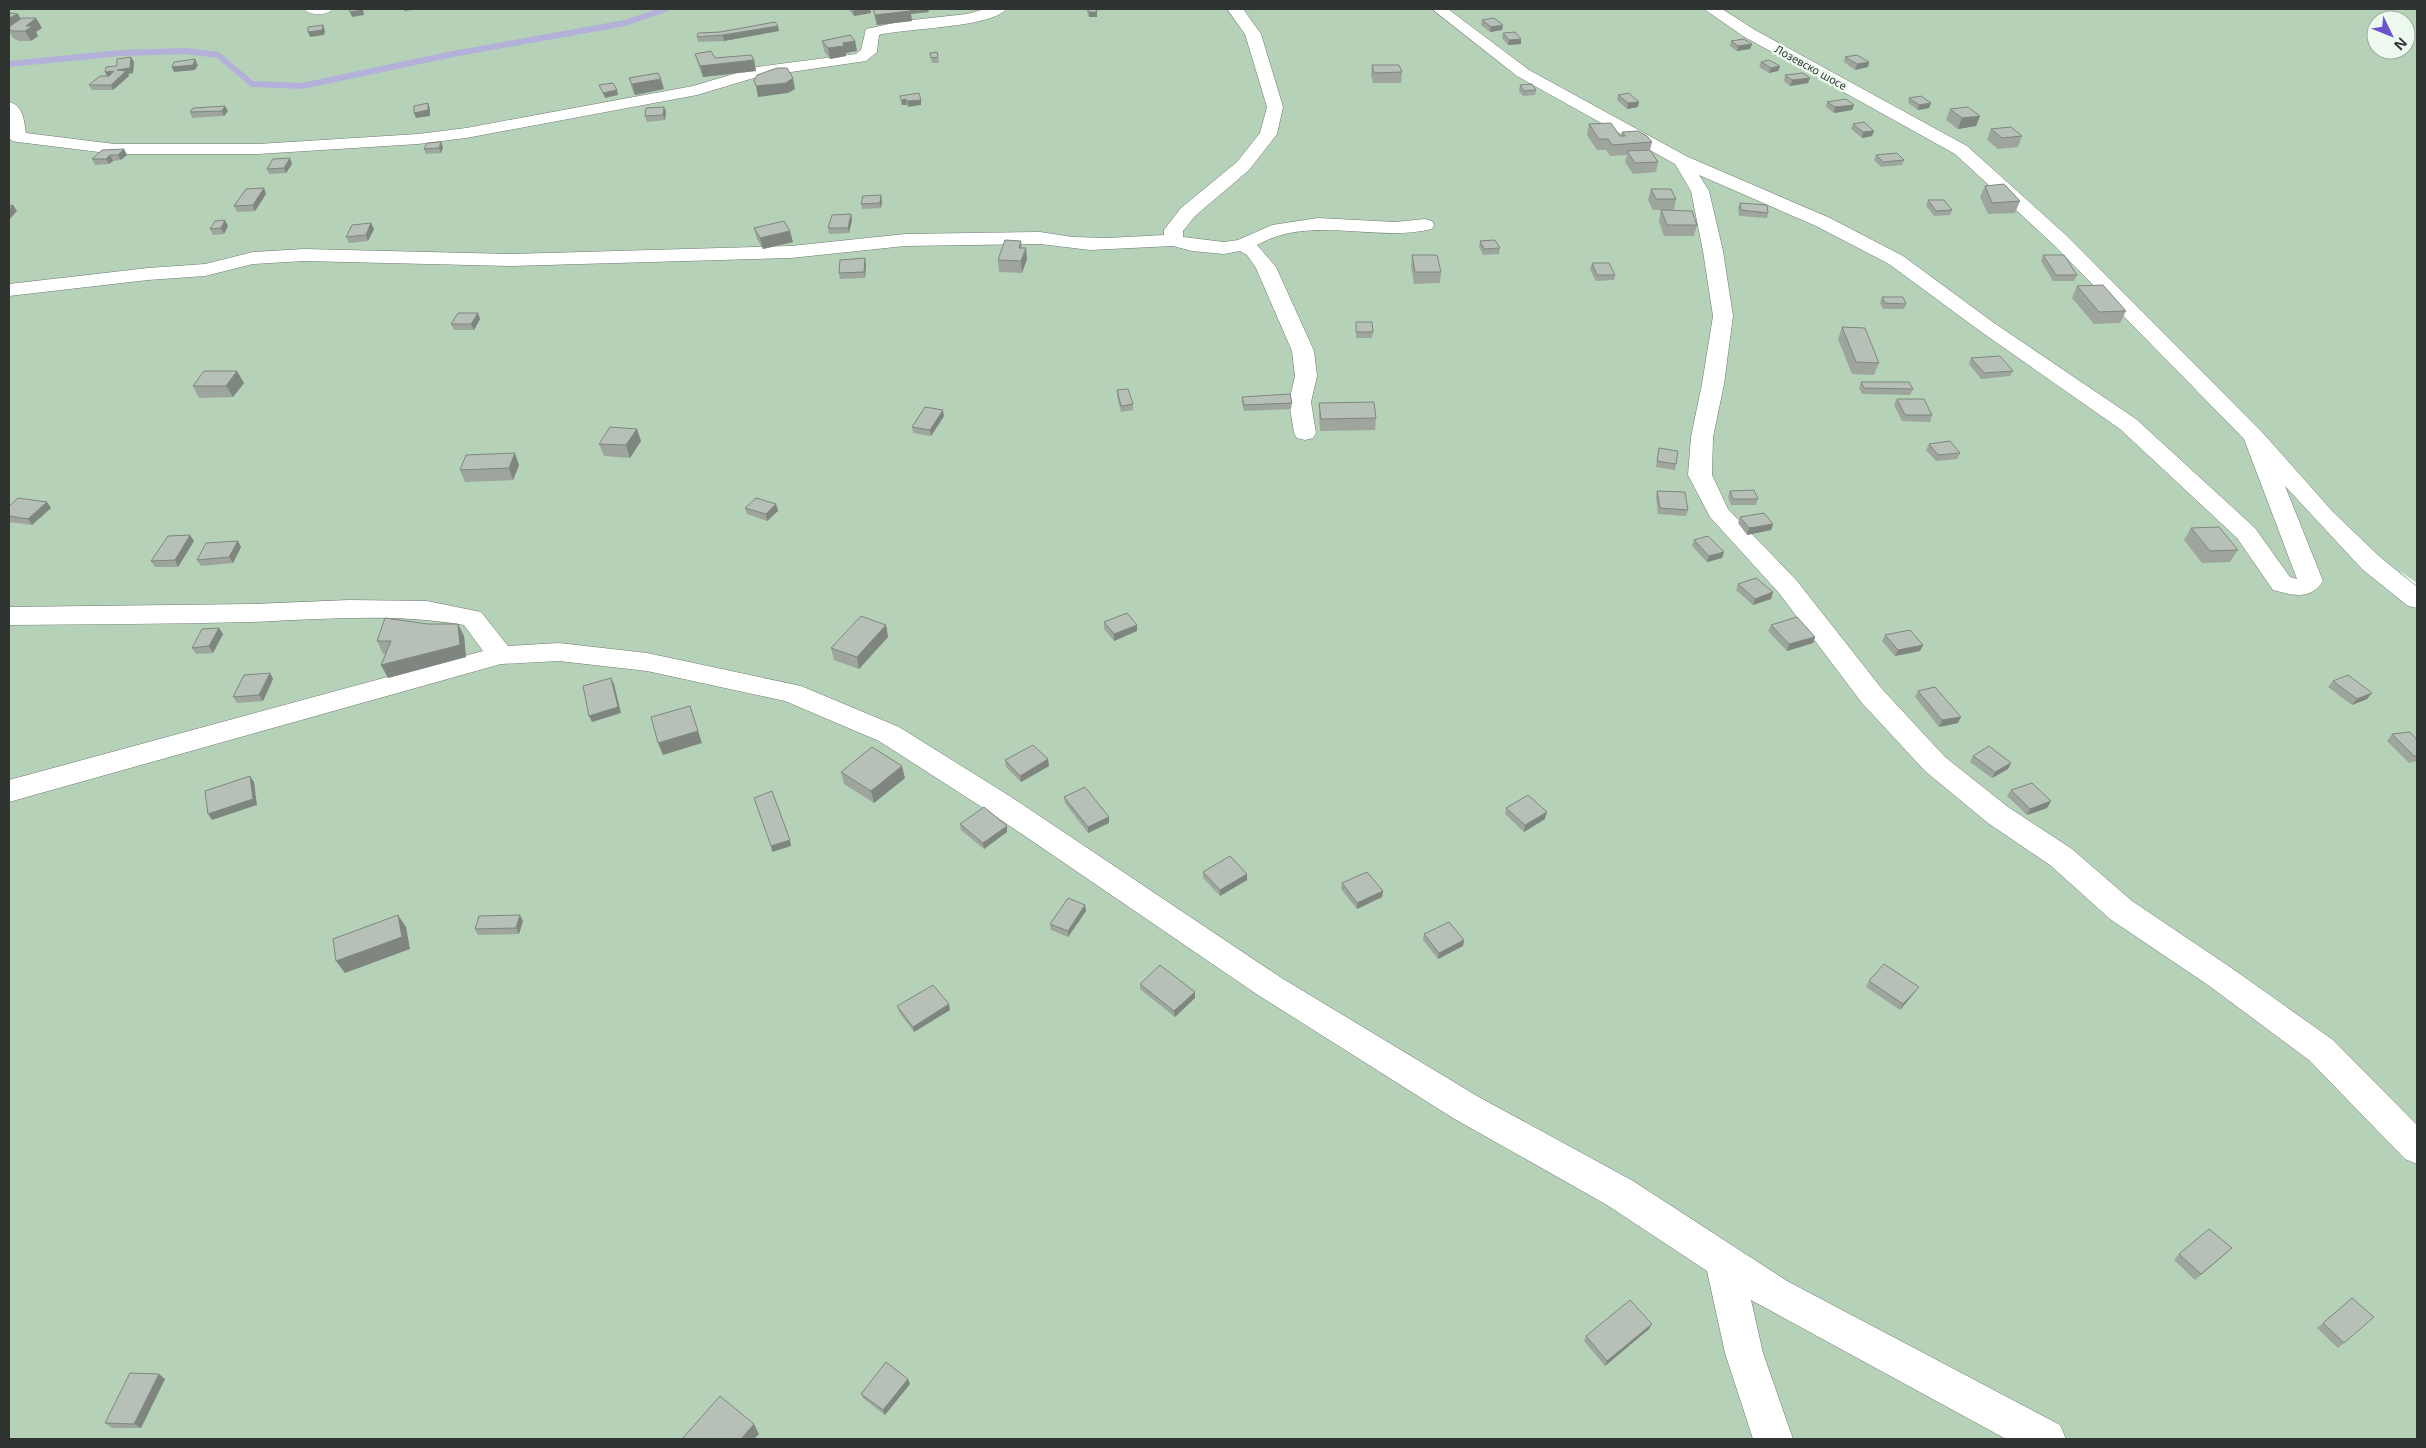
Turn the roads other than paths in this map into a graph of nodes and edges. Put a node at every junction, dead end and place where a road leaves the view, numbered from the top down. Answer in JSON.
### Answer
{"nodes":[{"id":1,"x":312,"y":9,"type":"edge"},
{"id":2,"x":325,"y":9,"type":"edge"},
{"id":3,"x":998,"y":9,"type":"edge"},
{"id":4,"x":1235,"y":9,"type":"edge"},
{"id":5,"x":1439,"y":9,"type":"edge"},
{"id":6,"x":1712,"y":9,"type":"edge"},
{"id":7,"x":9,"y":107,"type":"edge"},
{"id":8,"x":1682,"y":160,"type":"junction"},
{"id":9,"x":1425,"y":225,"type":"dead end"},
{"id":10,"x":1174,"y":240,"type":"junction"},
{"id":11,"x":1244,"y":245,"type":"junction"},
{"id":12,"x":9,"y":290,"type":"edge"},
{"id":13,"x":1305,"y":433,"type":"dead end"},
{"id":14,"x":2254,"y":437,"type":"junction"},
{"id":15,"x":2417,"y":600,"type":"edge"},
{"id":16,"x":9,"y":616,"type":"edge"},
{"id":17,"x":501,"y":655,"type":"junction"},
{"id":18,"x":9,"y":792,"type":"edge"},
{"id":19,"x":2417,"y":1148,"type":"edge"},
{"id":20,"x":1723,"y":1262,"type":"junction"},
{"id":21,"x":1764,"y":1437,"type":"edge"},
{"id":22,"x":2046,"y":1439,"type":"edge"}],
"edges":[{"from":1,"to":2,"type":"street"},
{"from":3,"to":7,"type":"street"},
{"from":4,"to":10,"type":"street"},
{"from":5,"to":8,"type":"street"},
{"from":6,"to":14,"type":"street","name":"Лозевско шосе"},
{"from":8,"to":14,"type":"street"},
{"from":8,"to":19,"type":"street"},
{"from":9,"to":11,"type":"street"},
{"from":10,"to":11,"type":"street"},
{"from":10,"to":12,"type":"street"},
{"from":11,"to":13,"type":"street"},
{"from":14,"to":15,"type":"street","name":"Лозевско шосе"},
{"from":16,"to":17,"type":"street"},
{"from":17,"to":18,"type":"street"},
{"from":17,"to":20,"type":"street"},
{"from":20,"to":21,"type":"street"},
{"from":20,"to":22,"type":"street"}]}
